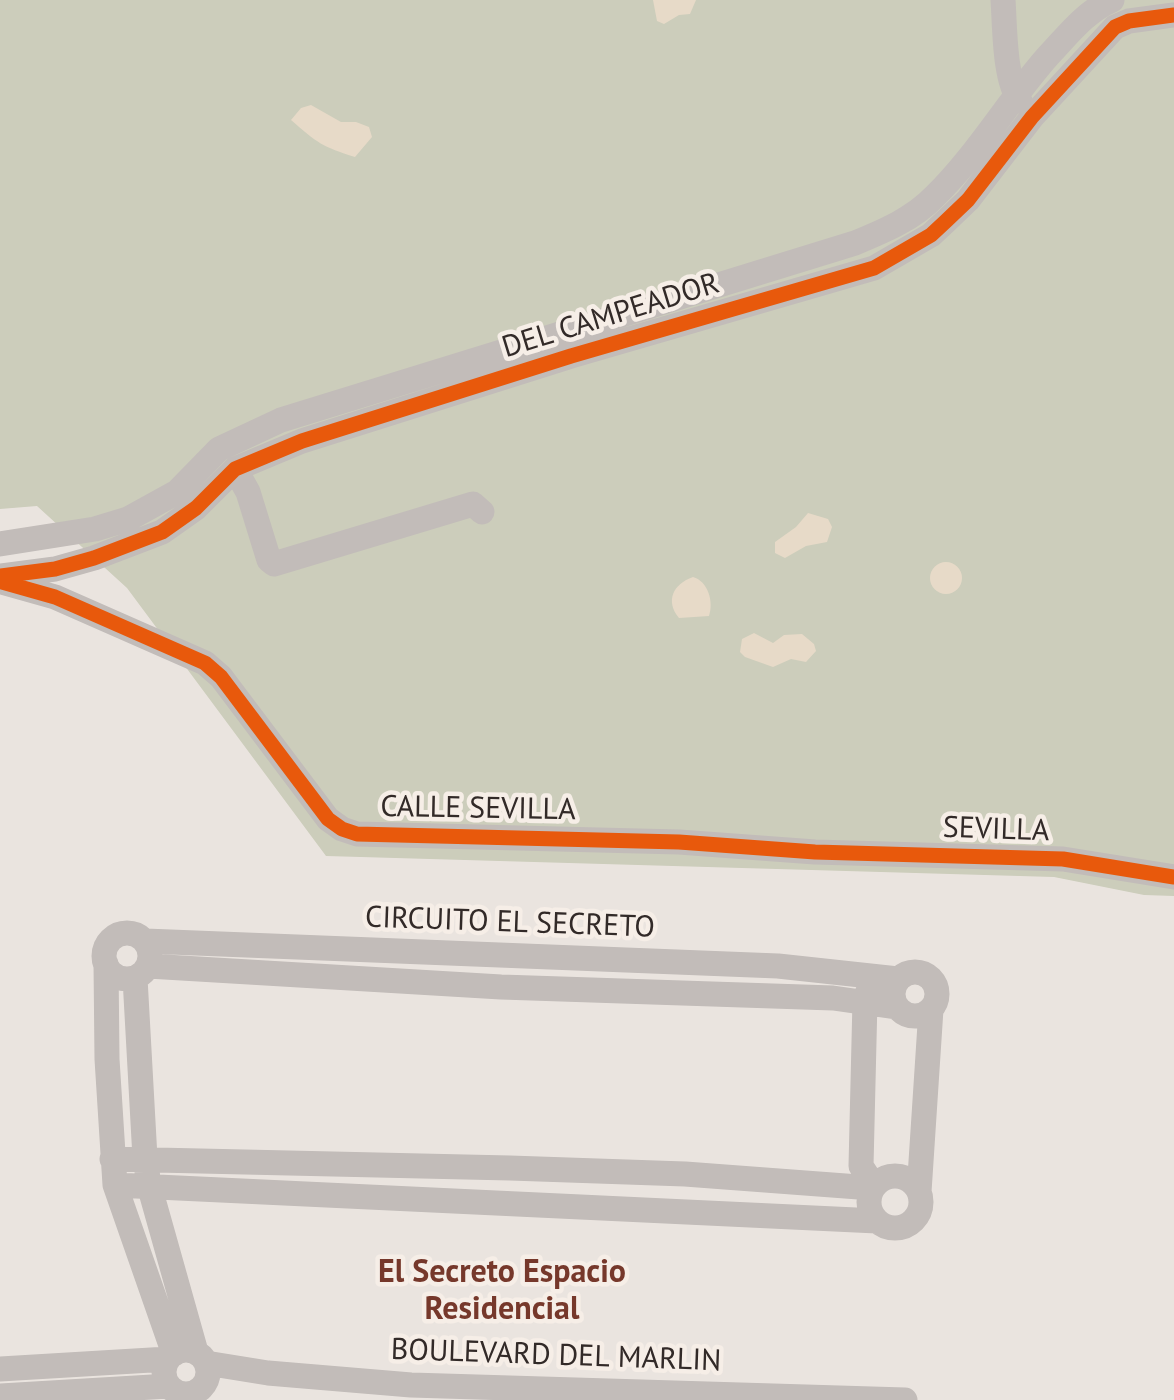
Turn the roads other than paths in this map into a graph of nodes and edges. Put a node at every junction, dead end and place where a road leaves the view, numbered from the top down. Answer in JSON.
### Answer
{"nodes":[{"id":1,"x":1003,"y":0,"type":"edge"},
{"id":2,"x":1099,"y":2,"type":"edge"},
{"id":3,"x":1174,"y":15,"type":"edge"},
{"id":4,"x":1115,"y":27,"type":"junction"},
{"id":5,"x":1014,"y":94,"type":"junction"},
{"id":6,"x":1032,"y":117,"type":"junction"},
{"id":7,"x":776,"y":266,"type":"junction"},
{"id":8,"x":783,"y":292,"type":"junction"},
{"id":9,"x":438,"y":370,"type":"junction"},
{"id":10,"x":445,"y":396,"type":"junction"},
{"id":11,"x":235,"y":469,"type":"junction"},
{"id":12,"x":482,"y":512,"type":"dead end"},
{"id":13,"x":41,"y":538,"type":"junction"},
{"id":14,"x":0,"y":544,"type":"edge"},
{"id":15,"x":56,"y":569,"type":"junction"},
{"id":16,"x":0,"y":579,"type":"edge"},
{"id":17,"x":54,"y":597,"type":"junction"},
{"id":18,"x":814,"y":852,"type":"joint"},
{"id":19,"x":1174,"y":877,"type":"edge"},
{"id":20,"x":502,"y":956,"type":"junction"},
{"id":21,"x":143,"y":962,"type":"junction"},
{"id":22,"x":106,"y":964,"type":"junction"},
{"id":23,"x":898,"y":979,"type":"junction"},
{"id":24,"x":501,"y":987,"type":"junction"},
{"id":25,"x":869,"y":988,"type":"junction"},
{"id":26,"x":896,"y":1007,"type":"junction"},
{"id":27,"x":931,"y":1009,"type":"junction"},
{"id":28,"x":145,"y":1158,"type":"junction"},
{"id":29,"x":112,"y":1159,"type":"junction"},
{"id":30,"x":510,"y":1168,"type":"junction"},
{"id":31,"x":149,"y":1185,"type":"junction"},
{"id":32,"x":115,"y":1186,"type":"junction"},
{"id":33,"x":873,"y":1187,"type":"junction"},
{"id":34,"x":919,"y":1192,"type":"junction"},
{"id":35,"x":508,"y":1202,"type":"junction"},
{"id":36,"x":877,"y":1221,"type":"junction"},
{"id":37,"x":186,"y":1357,"type":"junction"},
{"id":38,"x":46,"y":1366,"type":"junction"},
{"id":39,"x":0,"y":1369,"type":"edge"},
{"id":40,"x":331,"y":1378,"type":"junction"},
{"id":41,"x":50,"y":1393,"type":"junction"},
{"id":42,"x":196,"y":1394,"type":"edge"},
{"id":43,"x":0,"y":1396,"type":"edge"},
{"id":44,"x":353,"y":1400,"type":"edge"},
{"id":45,"x":900,"y":1400,"type":"edge"}],
"edges":[{"from":1,"to":5,"type":"street"},
{"from":2,"to":4,"type":"street"},
{"from":2,"to":5,"type":"street","name":"DEL CAMPEADOR"},
{"from":3,"to":4,"type":"street"},
{"from":4,"to":6,"type":"street","name":"DEL CAMPEADOR"},
{"from":5,"to":6,"type":"street"},
{"from":5,"to":7,"type":"street","name":"DEL CAMPEADOR"},
{"from":6,"to":8,"type":"street","name":"DEL CAMPEADOR"},
{"from":7,"to":8,"type":"street"},
{"from":7,"to":9,"type":"street","name":"DEL CAMPEADOR"},
{"from":8,"to":10,"type":"street","name":"DEL CAMPEADOR"},
{"from":9,"to":10,"type":"street"},
{"from":9,"to":13,"type":"street","name":"DEL CAMPEADOR"},
{"from":10,"to":11,"type":"street","name":"DEL CAMPEADOR"},
{"from":11,"to":12,"type":"street"},
{"from":11,"to":15,"type":"street","name":"DEL CAMPEADOR"},
{"from":13,"to":14,"type":"street","name":"DEL CAMPEADOR"},
{"from":13,"to":15,"type":"street"},
{"from":15,"to":16,"type":"street","name":"DEL CAMPEADOR"},
{"from":15,"to":17,"type":"street"},
{"from":16,"to":17,"type":"street","name":"CALLE SEVILLA"},
{"from":17,"to":18,"type":"street","name":"CALLE SEVILLA"},
{"from":18,"to":19,"type":"street","name":"SEVILLA"},
{"from":20,"to":21,"type":"street","name":"CIRCUITO EL SECRETO"},
{"from":20,"to":24,"type":"street"},
{"from":20,"to":25,"type":"street","name":"CIRCUITO EL SECRETO"},
{"from":21,"to":22,"type":"street"},
{"from":21,"to":22,"type":"street"},
{"from":21,"to":24,"type":"street","name":"CIRCUITO EL SECRETO"},
{"from":21,"to":28,"type":"street"},
{"from":22,"to":29,"type":"street"},
{"from":23,"to":25,"type":"street","name":"CIRCUITO EL SECRETO"},
{"from":23,"to":26,"type":"street"},
{"from":23,"to":27,"type":"street"},
{"from":24,"to":25,"type":"street","name":"CIRCUITO EL SECRETO"},
{"from":25,"to":26,"type":"street","name":"CIRCUITO EL SECRETO"},
{"from":25,"to":33,"type":"street"},
{"from":26,"to":27,"type":"street"},
{"from":27,"to":34,"type":"street"},
{"from":28,"to":29,"type":"street"},
{"from":28,"to":30,"type":"street"},
{"from":28,"to":31,"type":"street"},
{"from":29,"to":32,"type":"street"},
{"from":30,"to":33,"type":"street"},
{"from":30,"to":35,"type":"street"},
{"from":31,"to":32,"type":"street"},
{"from":31,"to":35,"type":"street"},
{"from":31,"to":37,"type":"street"},
{"from":32,"to":37,"type":"street"},
{"from":33,"to":34,"type":"street"},
{"from":33,"to":36,"type":"street"},
{"from":34,"to":36,"type":"street"},
{"from":35,"to":36,"type":"street"},
{"from":37,"to":38,"type":"street","name":"BOULEVARD DEL MARLIN"},
{"from":37,"to":40,"type":"street","name":"BOULEVARD DEL MARLIN"},
{"from":37,"to":42,"type":"street"},
{"from":37,"to":42,"type":"street"},
{"from":38,"to":39,"type":"street","name":"BOULEVARD DEL MARLIN"},
{"from":38,"to":41,"type":"street"},
{"from":40,"to":44,"type":"street"},
{"from":40,"to":45,"type":"street","name":"BOULEVARD DEL MARLIN"},
{"from":41,"to":42,"type":"street"},
{"from":41,"to":43,"type":"street"}]}
